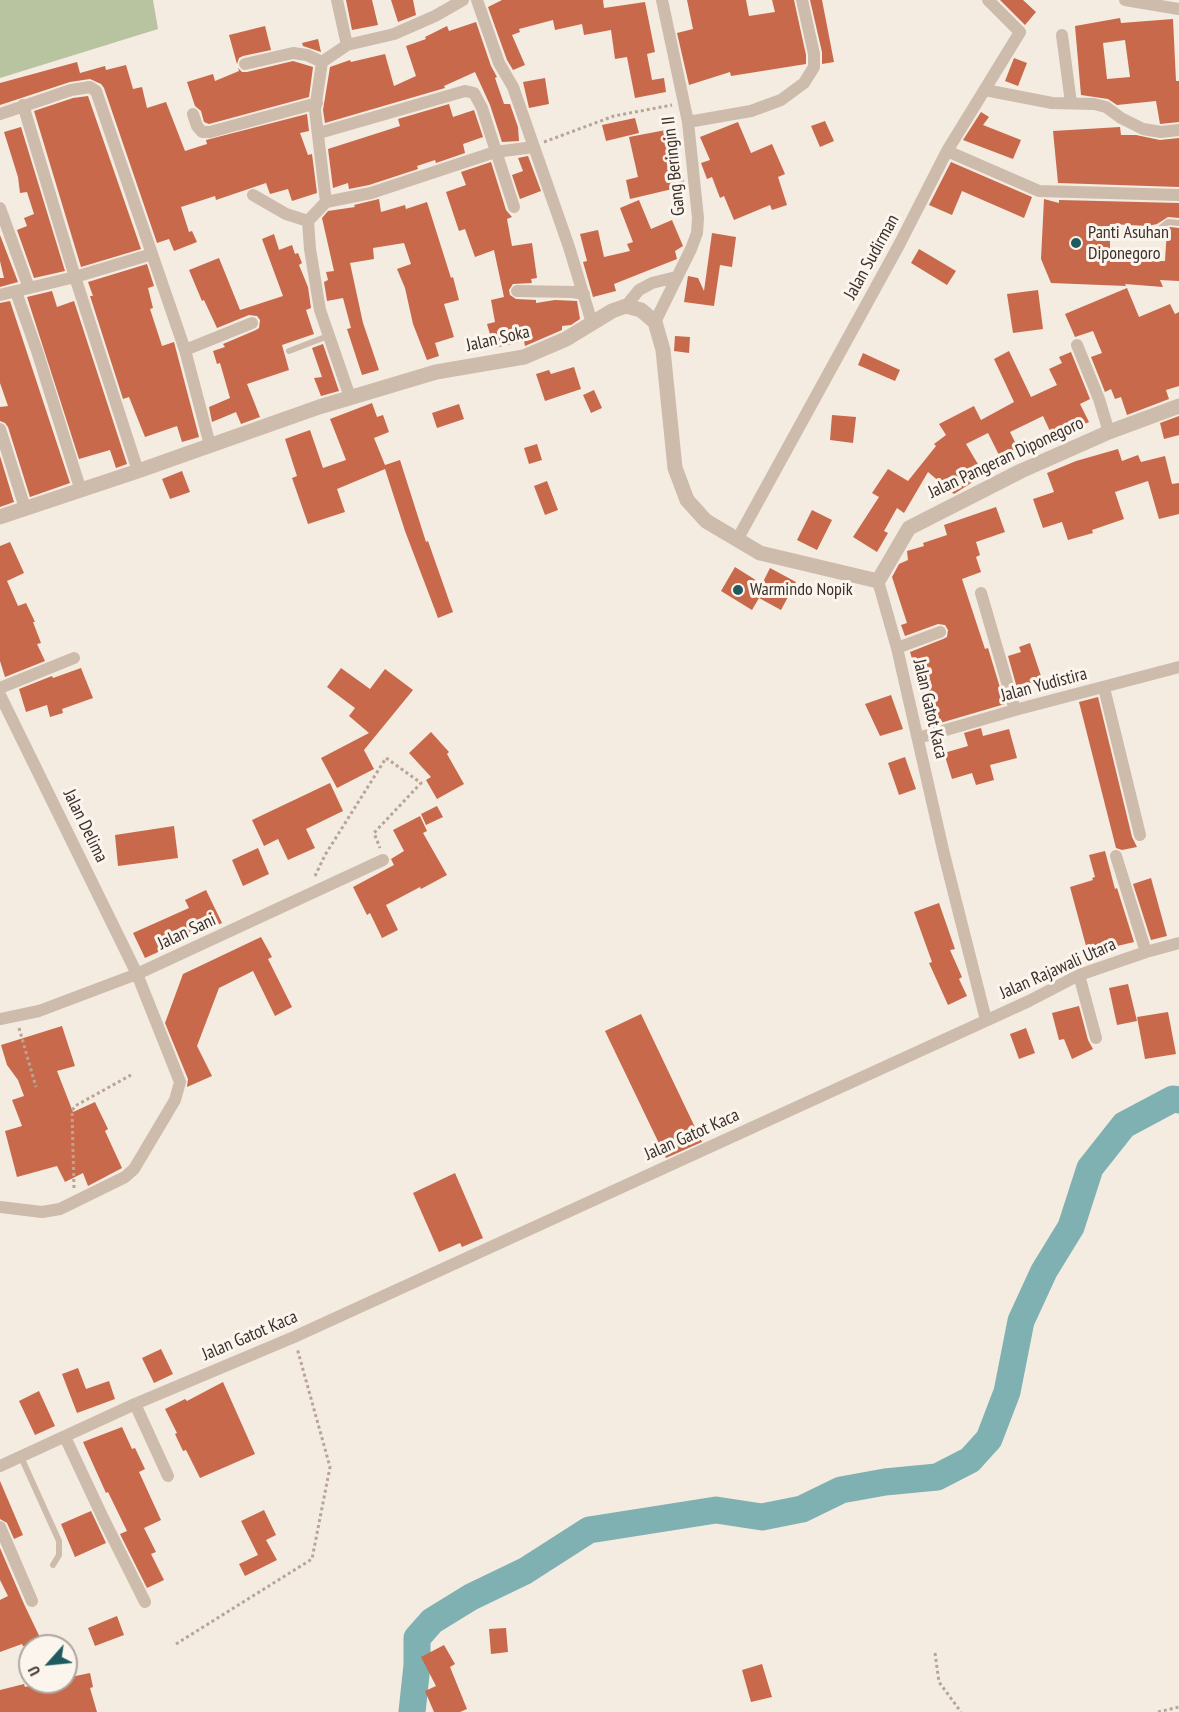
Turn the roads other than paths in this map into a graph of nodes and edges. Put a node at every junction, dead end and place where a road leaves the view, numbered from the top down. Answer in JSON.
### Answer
{"nodes":[{"id":1,"x":337,"y":0,"type":"edge"},
{"id":2,"x":463,"y":0,"type":"edge"},
{"id":3,"x":477,"y":0,"type":"edge"},
{"id":4,"x":662,"y":0,"type":"edge"},
{"id":5,"x":802,"y":0,"type":"edge"},
{"id":6,"x":988,"y":0,"type":"edge"},
{"id":7,"x":1125,"y":0,"type":"edge"},
{"id":8,"x":1179,"y":9,"type":"edge"},
{"id":9,"x":1062,"y":35,"type":"dead end"},
{"id":10,"x":347,"y":45,"type":"junction"},
{"id":11,"x":322,"y":62,"type":"junction"},
{"id":12,"x":245,"y":64,"type":"dead end"},
{"id":13,"x":985,"y":90,"type":"junction"},
{"id":14,"x":317,"y":103,"type":"junction"},
{"id":15,"x":1071,"y":103,"type":"junction"},
{"id":16,"x":23,"y":105,"type":"junction"},
{"id":17,"x":0,"y":114,"type":"edge"},
{"id":18,"x":193,"y":114,"type":"dead end"},
{"id":19,"x":688,"y":122,"type":"junction"},
{"id":20,"x":1179,"y":130,"type":"edge"},
{"id":21,"x":319,"y":133,"type":"junction"},
{"id":22,"x":534,"y":147,"type":"junction"},
{"id":23,"x":947,"y":151,"type":"junction"},
{"id":24,"x":495,"y":152,"type":"junction"},
{"id":25,"x":252,"y":195,"type":"dead end"},
{"id":26,"x":1179,"y":195,"type":"edge"},
{"id":27,"x":326,"y":202,"type":"junction"},
{"id":28,"x":514,"y":207,"type":"dead end"},
{"id":29,"x":0,"y":208,"type":"edge"},
{"id":30,"x":308,"y":221,"type":"junction"},
{"id":31,"x":1179,"y":223,"type":"edge"},
{"id":32,"x":1127,"y":235,"type":"dead end"},
{"id":33,"x":152,"y":254,"type":"junction"},
{"id":34,"x":75,"y":277,"type":"junction"},
{"id":35,"x":676,"y":277,"type":"junction"},
{"id":36,"x":29,"y":288,"type":"junction"},
{"id":37,"x":517,"y":291,"type":"dead end"},
{"id":38,"x":16,"y":292,"type":"junction"},
{"id":39,"x":584,"y":294,"type":"junction"},
{"id":40,"x":0,"y":295,"type":"edge"},
{"id":41,"x":626,"y":306,"type":"junction"},
{"id":42,"x":655,"y":322,"type":"junction"},
{"id":43,"x":252,"y":323,"type":"dead end"},
{"id":44,"x":592,"y":323,"type":"junction"},
{"id":45,"x":329,"y":336,"type":"junction"},
{"id":46,"x":1077,"y":345,"type":"dead end"},
{"id":47,"x":185,"y":350,"type":"junction"},
{"id":48,"x":289,"y":351,"type":"dead end"},
{"id":49,"x":350,"y":397,"type":"junction"},
{"id":50,"x":1179,"y":406,"type":"edge"},
{"id":51,"x":0,"y":429,"type":"edge"},
{"id":52,"x":1109,"y":432,"type":"junction"},
{"id":53,"x":210,"y":445,"type":"junction"},
{"id":54,"x":138,"y":471,"type":"junction"},
{"id":55,"x":81,"y":491,"type":"junction"},
{"id":56,"x":25,"y":508,"type":"junction"},
{"id":57,"x":0,"y":517,"type":"edge"},
{"id":58,"x":737,"y":540,"type":"junction"},
{"id":59,"x":878,"y":581,"type":"junction"},
{"id":60,"x":981,"y":593,"type":"dead end"},
{"id":61,"x":940,"y":632,"type":"dead end"},
{"id":62,"x":897,"y":648,"type":"junction"},
{"id":63,"x":74,"y":658,"type":"dead end"},
{"id":64,"x":1179,"y":667,"type":"edge"},
{"id":65,"x":0,"y":688,"type":"edge"},
{"id":66,"x":1104,"y":688,"type":"junction"},
{"id":67,"x":0,"y":695,"type":"edge"},
{"id":68,"x":3,"y":708,"type":"edge"},
{"id":69,"x":1014,"y":710,"type":"junction"},
{"id":70,"x":918,"y":738,"type":"junction"},
{"id":71,"x":1140,"y":835,"type":"dead end"},
{"id":72,"x":1116,"y":856,"type":"dead end"},
{"id":73,"x":384,"y":860,"type":"road end"},
{"id":74,"x":1179,"y":943,"type":"edge"},
{"id":75,"x":1146,"y":952,"type":"junction"},
{"id":76,"x":137,"y":974,"type":"junction"},
{"id":77,"x":1079,"y":975,"type":"junction"},
{"id":78,"x":0,"y":1019,"type":"edge"},
{"id":79,"x":986,"y":1020,"type":"junction"},
{"id":80,"x":1096,"y":1038,"type":"dead end"},
{"id":81,"x":0,"y":1207,"type":"edge"},
{"id":82,"x":135,"y":1404,"type":"junction"},
{"id":83,"x":65,"y":1437,"type":"junction"},
{"id":84,"x":21,"y":1457,"type":"junction"},
{"id":85,"x":0,"y":1466,"type":"edge"},
{"id":86,"x":168,"y":1476,"type":"dead end"},
{"id":87,"x":0,"y":1527,"type":"edge"},
{"id":88,"x":53,"y":1565,"type":"dead end"},
{"id":89,"x":32,"y":1601,"type":"dead end"},
{"id":90,"x":145,"y":1602,"type":"dead end"}],
"edges":[{"from":1,"to":10,"type":"street"},
{"from":2,"to":10,"type":"street"},
{"from":3,"to":22,"type":"street"},
{"from":4,"to":19,"type":"street","name":"Gang Beringin II"},
{"from":5,"to":19,"type":"street"},
{"from":6,"to":13,"type":"street","name":"Jalan Sudirman"},
{"from":7,"to":8,"type":"street"},
{"from":9,"to":15,"type":"street"},
{"from":10,"to":11,"type":"street"},
{"from":11,"to":12,"type":"street"},
{"from":11,"to":14,"type":"street"},
{"from":13,"to":15,"type":"street"},
{"from":13,"to":23,"type":"street","name":"Jalan Sudirman"},
{"from":14,"to":18,"type":"street"},
{"from":14,"to":21,"type":"street"},
{"from":15,"to":20,"type":"street"},
{"from":16,"to":17,"type":"street"},
{"from":16,"to":33,"type":"street"},
{"from":16,"to":34,"type":"street"},
{"from":19,"to":35,"type":"street","name":"Gang Beringin II"},
{"from":21,"to":24,"type":"street"},
{"from":21,"to":27,"type":"street"},
{"from":22,"to":24,"type":"street"},
{"from":22,"to":39,"type":"street"},
{"from":23,"to":26,"type":"street"},
{"from":23,"to":58,"type":"street","name":"Jalan Sudirman"},
{"from":24,"to":27,"type":"street"},
{"from":24,"to":28,"type":"street"},
{"from":25,"to":30,"type":"street"},
{"from":27,"to":30,"type":"street"},
{"from":29,"to":36,"type":"street"},
{"from":30,"to":45,"type":"street"},
{"from":31,"to":32,"type":"lane"},
{"from":33,"to":34,"type":"street"},
{"from":33,"to":47,"type":"street"},
{"from":34,"to":36,"type":"street"},
{"from":34,"to":54,"type":"street"},
{"from":35,"to":41,"type":"street"},
{"from":35,"to":42,"type":"street","name":"Gang Beringin II"},
{"from":36,"to":38,"type":"street"},
{"from":37,"to":39,"type":"street"},
{"from":38,"to":40,"type":"street"},
{"from":38,"to":55,"type":"street"},
{"from":39,"to":44,"type":"street"},
{"from":41,"to":42,"type":"street"},
{"from":41,"to":44,"type":"street","name":"Jalan Soka"},
{"from":42,"to":58,"type":"street"},
{"from":43,"to":47,"type":"street"},
{"from":44,"to":49,"type":"street","name":"Jalan Soka"},
{"from":45,"to":48,"type":"lane"},
{"from":45,"to":49,"type":"street"},
{"from":46,"to":52,"type":"street"},
{"from":47,"to":53,"type":"street"},
{"from":49,"to":53,"type":"street","name":"Jalan Soka"},
{"from":50,"to":52,"type":"street","name":"Jalan Pangeran Diponegoro"},
{"from":51,"to":56,"type":"street"},
{"from":52,"to":59,"type":"street","name":"Jalan Pangeran Diponegoro"},
{"from":53,"to":54,"type":"street","name":"Jalan Soka"},
{"from":54,"to":55,"type":"street","name":"Jalan Soka"},
{"from":55,"to":56,"type":"street","name":"Jalan Soka"},
{"from":56,"to":57,"type":"street","name":"Jalan Soka"},
{"from":58,"to":59,"type":"street"},
{"from":59,"to":62,"type":"street","name":"Jalan Gatot Kaca"},
{"from":60,"to":69,"type":"street"},
{"from":61,"to":62,"type":"street"},
{"from":62,"to":70,"type":"street","name":"Jalan Gatot Kaca"},
{"from":63,"to":65,"type":"street"},
{"from":64,"to":66,"type":"street","name":"Jalan Yudistira"},
{"from":66,"to":69,"type":"street","name":"Jalan Yudistira"},
{"from":66,"to":71,"type":"street"},
{"from":67,"to":68,"type":"street","name":"Jalan Delima"},
{"from":68,"to":76,"type":"street","name":"Jalan Delima"},
{"from":69,"to":70,"type":"street","name":"Jalan Yudistira"},
{"from":70,"to":79,"type":"street","name":"Jalan Gatot Kaca"},
{"from":72,"to":75,"type":"street"},
{"from":73,"to":76,"type":"street","name":"Jalan Sani"},
{"from":74,"to":75,"type":"street","name":"Jalan Rajawali Utara"},
{"from":75,"to":77,"type":"street","name":"Jalan Rajawali Utara"},
{"from":76,"to":78,"type":"street","name":"Jalan Sani"},
{"from":76,"to":81,"type":"street","name":"Jalan Delima"},
{"from":77,"to":79,"type":"street","name":"Jalan Rajawali Utara"},
{"from":77,"to":80,"type":"street"},
{"from":79,"to":82,"type":"street","name":"Jalan Gatot Kaca"},
{"from":82,"to":83,"type":"street","name":"Jalan Gatot Kaca"},
{"from":82,"to":86,"type":"street"},
{"from":83,"to":84,"type":"street","name":"Jalan Gatot Kaca"},
{"from":83,"to":90,"type":"street"},
{"from":84,"to":85,"type":"street","name":"Jalan Gatot Kaca"},
{"from":84,"to":88,"type":"lane"},
{"from":87,"to":89,"type":"street"}]}
